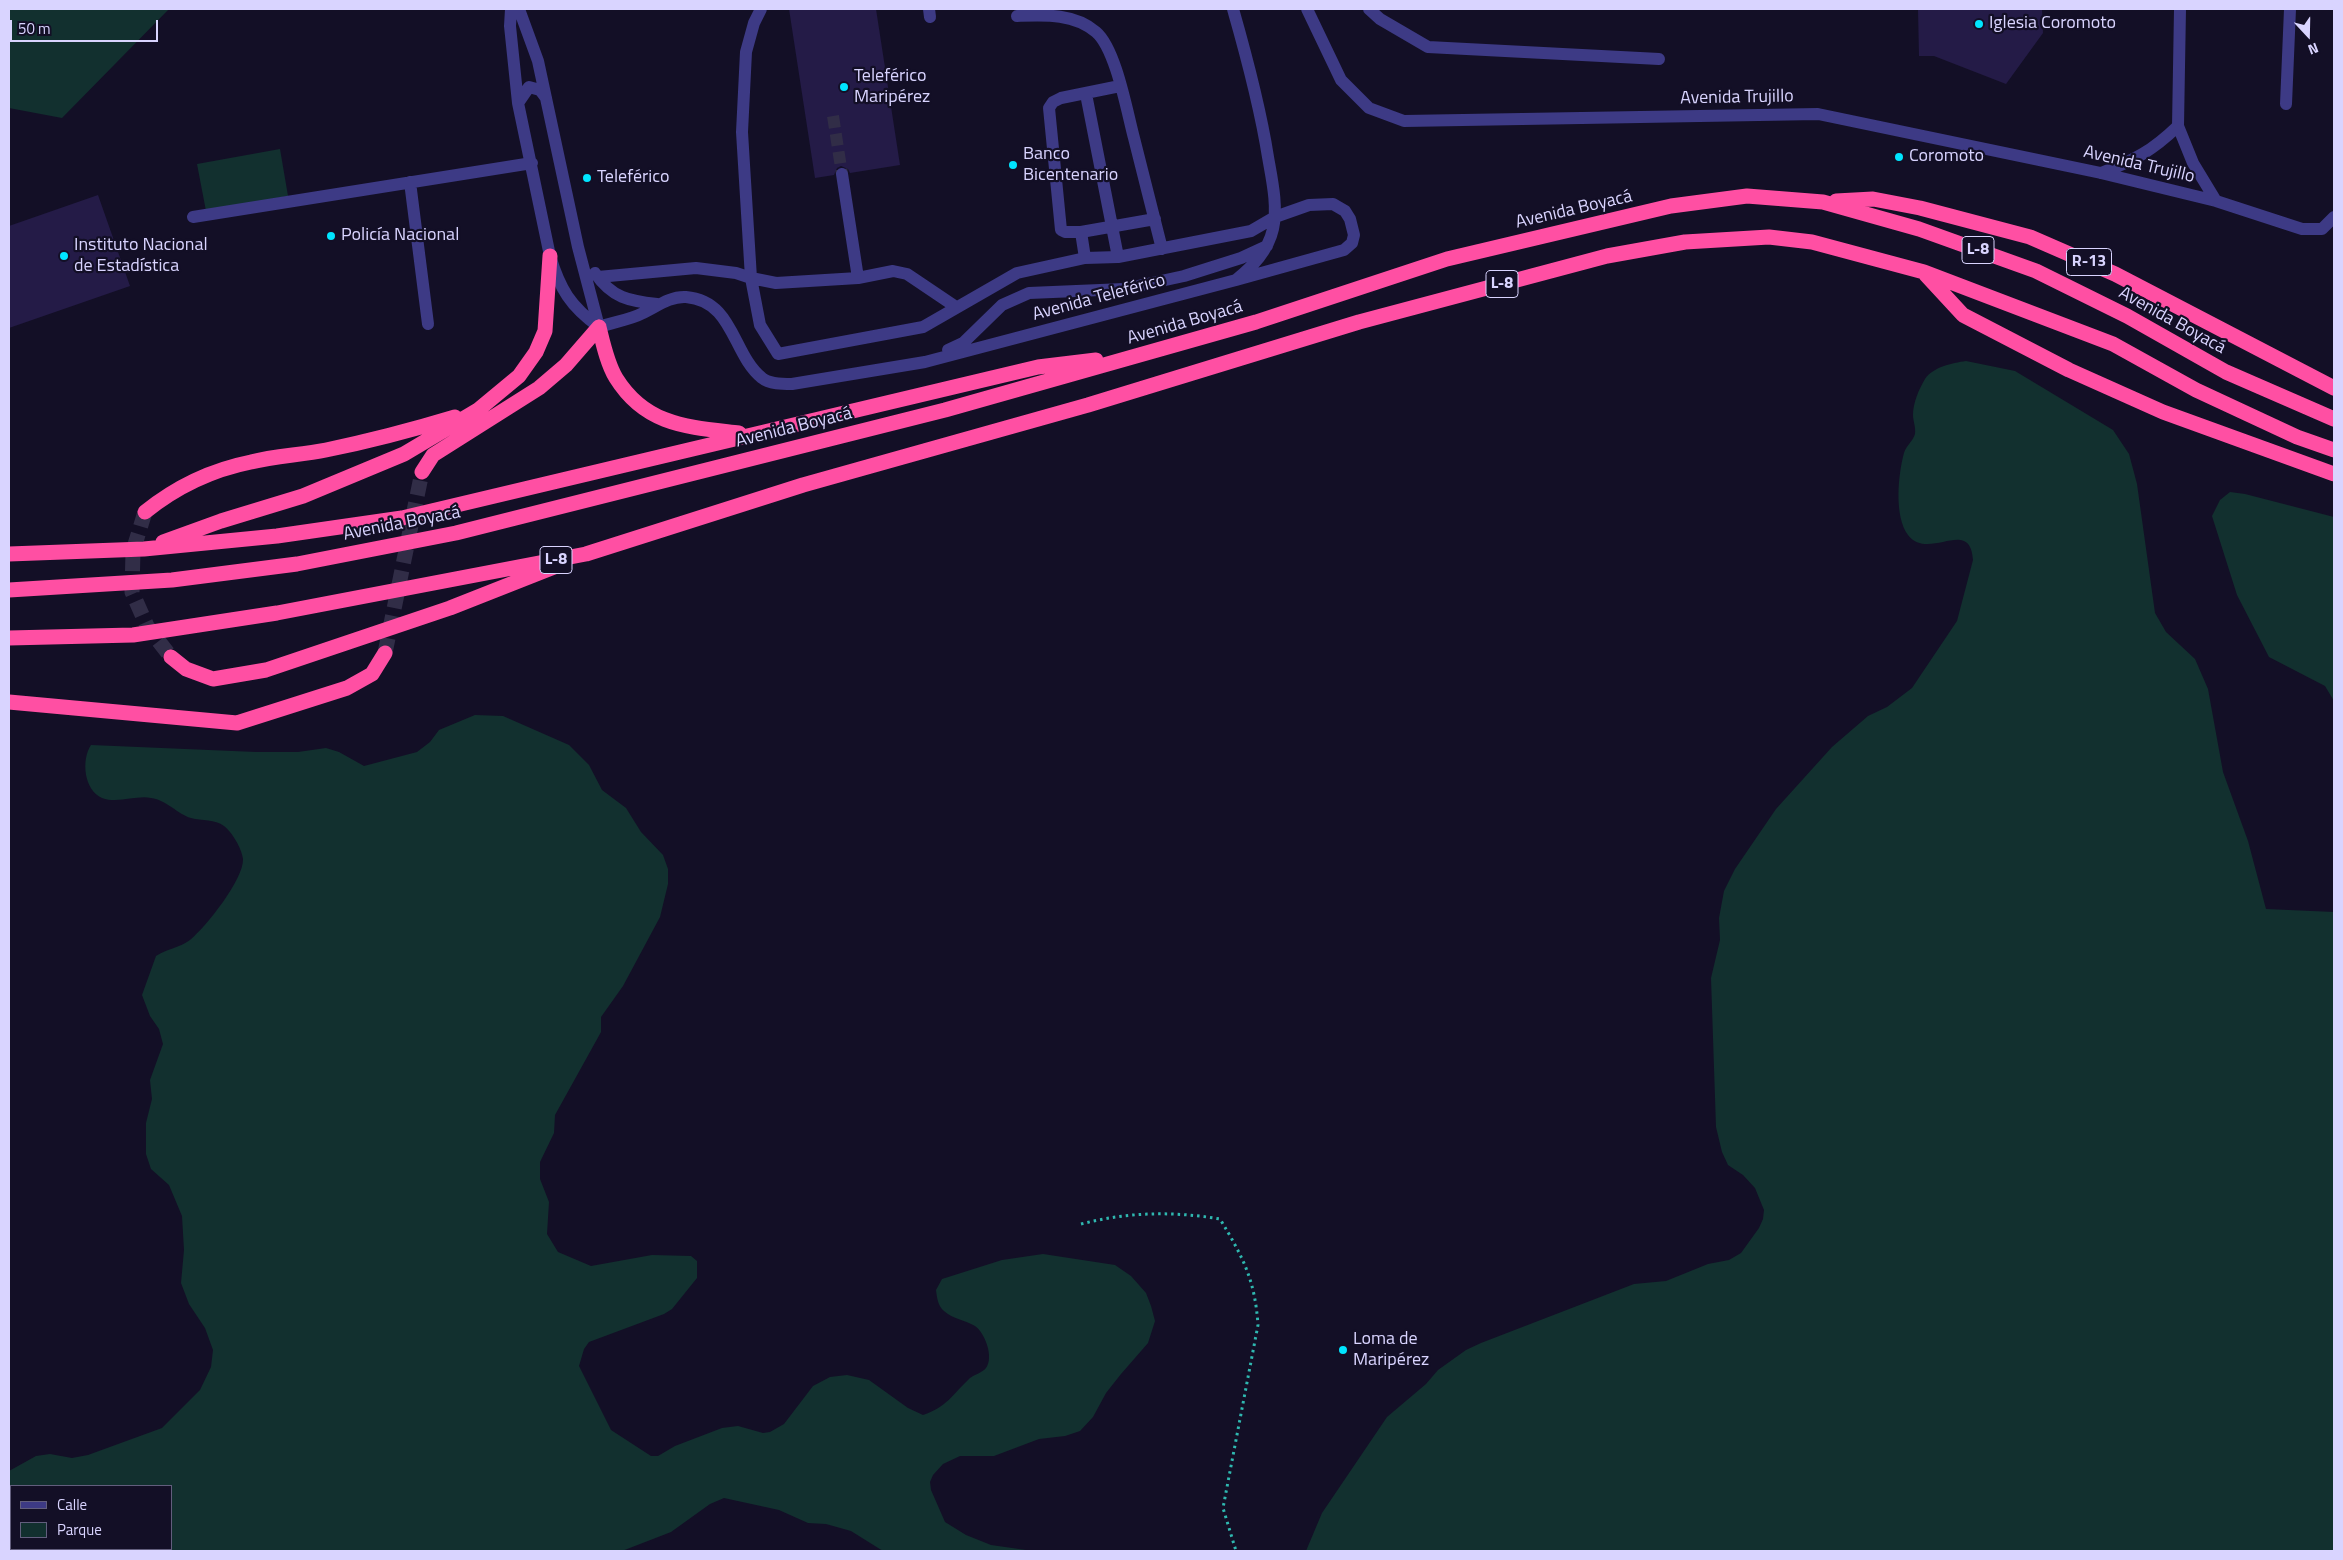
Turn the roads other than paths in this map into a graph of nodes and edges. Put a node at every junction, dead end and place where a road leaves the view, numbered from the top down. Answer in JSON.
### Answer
{"nodes":[{"id":1,"x":511,"y":9,"type":"edge"},
{"id":2,"x":519,"y":9,"type":"edge"},
{"id":3,"x":761,"y":9,"type":"edge"},
{"id":4,"x":1233,"y":9,"type":"edge"},
{"id":5,"x":1307,"y":9,"type":"edge"},
{"id":6,"x":1369,"y":9,"type":"edge"},
{"id":7,"x":2180,"y":9,"type":"edge"},
{"id":8,"x":2290,"y":9,"type":"edge"},
{"id":9,"x":1016,"y":16,"type":"dead end"},
{"id":10,"x":1659,"y":59,"type":"dead end"},
{"id":11,"x":1120,"y":86,"type":"junction"},
{"id":12,"x":1086,"y":94,"type":"junction"},
{"id":13,"x":546,"y":98,"type":"junction"},
{"id":14,"x":518,"y":102,"type":"junction"},
{"id":15,"x":2286,"y":104,"type":"dead end"},
{"id":16,"x":2178,"y":126,"type":"junction"},
{"id":17,"x":532,"y":163,"type":"junction"},
{"id":18,"x":2101,"y":173,"type":"junction"},
{"id":19,"x":842,"y":174,"type":"tunnel mouth"},
{"id":20,"x":410,"y":182,"type":"junction"},
{"id":21,"x":2216,"y":201,"type":"junction"},
{"id":22,"x":1823,"y":202,"type":"junction"},
{"id":23,"x":2334,"y":216,"type":"edge"},
{"id":24,"x":193,"y":217,"type":"dead end"},
{"id":25,"x":1275,"y":217,"type":"junction"},
{"id":26,"x":1154,"y":219,"type":"junction"},
{"id":27,"x":1112,"y":226,"type":"junction"},
{"id":28,"x":1081,"y":232,"type":"junction"},
{"id":29,"x":1267,"y":246,"type":"junction"},
{"id":30,"x":578,"y":247,"type":"junction"},
{"id":31,"x":1162,"y":248,"type":"junction"},
{"id":32,"x":550,"y":256,"type":"junction"},
{"id":33,"x":1118,"y":257,"type":"junction"},
{"id":34,"x":1085,"y":258,"type":"junction"},
{"id":35,"x":1924,"y":272,"type":"junction"},
{"id":36,"x":598,"y":277,"type":"junction"},
{"id":37,"x":751,"y":278,"type":"junction"},
{"id":38,"x":858,"y":278,"type":"junction"},
{"id":39,"x":1236,"y":280,"type":"junction"},
{"id":40,"x":657,"y":304,"type":"junction"},
{"id":41,"x":956,"y":306,"type":"junction"},
{"id":42,"x":428,"y":324,"type":"dead end"},
{"id":43,"x":598,"y":327,"type":"junction"},
{"id":44,"x":1145,"y":355,"type":"junction"},
{"id":45,"x":926,"y":362,"type":"junction"},
{"id":46,"x":2334,"y":388,"type":"edge"},
{"id":47,"x":478,"y":410,"type":"junction"},
{"id":48,"x":2334,"y":418,"type":"edge"},
{"id":49,"x":748,"y":434,"type":"junction"},
{"id":50,"x":2334,"y":450,"type":"edge"},
{"id":51,"x":422,"y":472,"type":"tunnel mouth"},
{"id":52,"x":2334,"y":474,"type":"edge"},
{"id":53,"x":145,"y":512,"type":"tunnel mouth"},
{"id":54,"x":144,"y":549,"type":"junction"},
{"id":55,"x":9,"y":554,"type":"edge"},
{"id":56,"x":586,"y":554,"type":"junction"},
{"id":57,"x":9,"y":584,"type":"edge"},
{"id":58,"x":29,"y":589,"type":"junction"},
{"id":59,"x":9,"y":590,"type":"edge"},
{"id":60,"x":9,"y":638,"type":"edge"},
{"id":61,"x":385,"y":653,"type":"tunnel mouth"},
{"id":62,"x":171,"y":657,"type":"tunnel mouth"},
{"id":63,"x":9,"y":702,"type":"edge"}],
"edges":[{"from":1,"to":14,"type":"street"},
{"from":2,"to":13,"type":"street"},
{"from":3,"to":37,"type":"street"},
{"from":4,"to":25,"type":"street","name":"Avenida Teleférico"},
{"from":5,"to":18,"type":"street","name":"Avenida Trujillo"},
{"from":6,"to":10,"type":"street"},
{"from":7,"to":16,"type":"street"},
{"from":8,"to":15,"type":"street"},
{"from":9,"to":11,"type":"street"},
{"from":11,"to":12,"type":"street"},
{"from":11,"to":26,"type":"street"},
{"from":12,"to":27,"type":"street"},
{"from":12,"to":28,"type":"street"},
{"from":13,"to":14,"type":"street"},
{"from":13,"to":30,"type":"street"},
{"from":14,"to":17,"type":"street"},
{"from":16,"to":18,"type":"street"},
{"from":16,"to":21,"type":"street"},
{"from":17,"to":20,"type":"street"},
{"from":17,"to":32,"type":"street"},
{"from":18,"to":21,"type":"street","name":"Avenida Trujillo"},
{"from":19,"to":38,"type":"street"},
{"from":20,"to":24,"type":"street"},
{"from":20,"to":42,"type":"street"},
{"from":21,"to":23,"type":"street","name":"Avenida Trujillo"},
{"from":22,"to":44,"type":"highway","name":"Avenida Boyacá","number":"L-8"},
{"from":22,"to":46,"type":"highway","number":"R-13"},
{"from":22,"to":48,"type":"highway","name":"Avenida Boyacá","number":"L-8"},
{"from":25,"to":29,"type":"street","name":"Avenida Teleférico"},
{"from":25,"to":31,"type":"street"},
{"from":25,"to":39,"type":"street"},
{"from":26,"to":27,"type":"street"},
{"from":26,"to":31,"type":"street"},
{"from":27,"to":28,"type":"street"},
{"from":27,"to":33,"type":"street"},
{"from":28,"to":34,"type":"street"},
{"from":29,"to":39,"type":"street","name":"Avenida Teleférico"},
{"from":29,"to":45,"type":"street","name":"Avenida Teleférico"},
{"from":30,"to":36,"type":"street","name":"Avenida Teleférico"},
{"from":30,"to":43,"type":"street"},
{"from":31,"to":33,"type":"street"},
{"from":32,"to":43,"type":"street"},
{"from":32,"to":47,"type":"highway"},
{"from":33,"to":34,"type":"street"},
{"from":34,"to":41,"type":"street"},
{"from":35,"to":50,"type":"highway","number":"L-8"},
{"from":35,"to":52,"type":"highway"},
{"from":35,"to":56,"type":"highway","number":"L-8"},
{"from":36,"to":37,"type":"street"},
{"from":36,"to":40,"type":"street","name":"Avenida Teleférico"},
{"from":37,"to":38,"type":"street"},
{"from":37,"to":41,"type":"street"},
{"from":38,"to":41,"type":"street"},
{"from":39,"to":45,"type":"street","name":"Avenida Teleférico"},
{"from":40,"to":43,"type":"street","name":"Avenida Teleférico"},
{"from":40,"to":45,"type":"street","name":"Avenida Teleférico"},
{"from":43,"to":49,"type":"highway"},
{"from":43,"to":51,"type":"highway"},
{"from":44,"to":49,"type":"highway"},
{"from":44,"to":58,"type":"highway","name":"Avenida Boyacá","number":"L-8"},
{"from":47,"to":53,"type":"highway"},
{"from":47,"to":54,"type":"highway"},
{"from":49,"to":54,"type":"highway"},
{"from":54,"to":55,"type":"highway"},
{"from":56,"to":60,"type":"highway","number":"L-8"},
{"from":56,"to":62,"type":"highway"},
{"from":57,"to":58,"type":"highway"},
{"from":58,"to":59,"type":"highway","name":"Avenida Boyacá","number":"L-8"},
{"from":61,"to":63,"type":"highway"}]}
